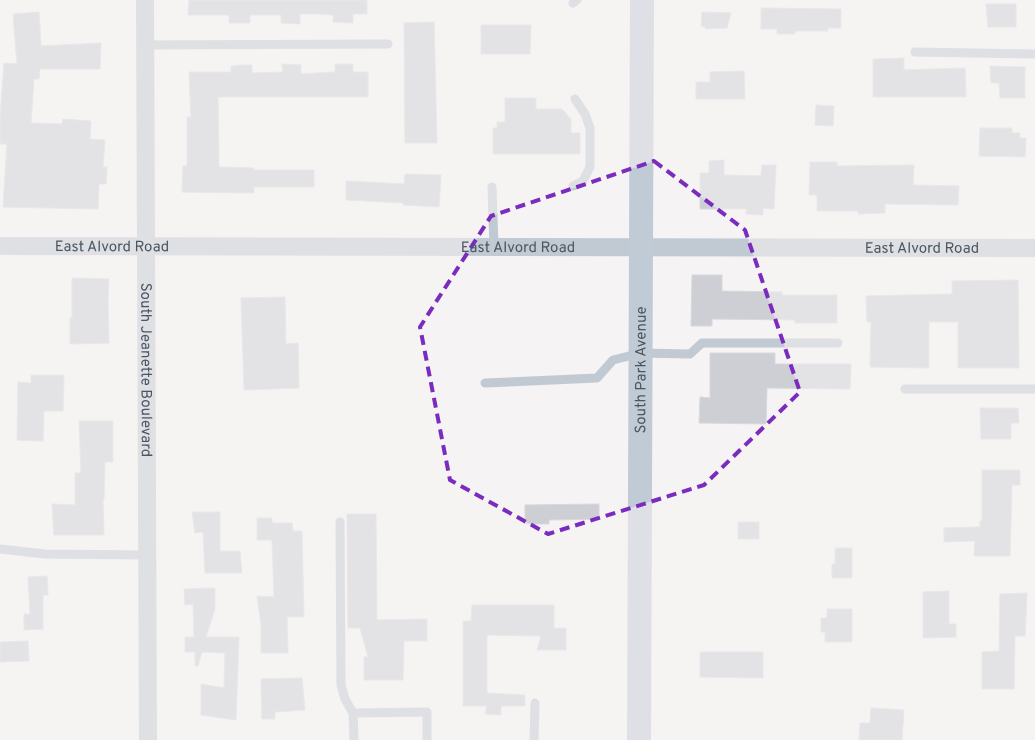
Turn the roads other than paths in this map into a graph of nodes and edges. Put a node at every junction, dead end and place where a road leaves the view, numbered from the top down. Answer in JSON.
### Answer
{"nodes":[{"id":1,"x":146,"y":0,"type":"edge"},
{"id":2,"x":642,"y":0,"type":"edge"},
{"id":3,"x":388,"y":44,"type":"dead end"},
{"id":4,"x":146,"y":45,"type":"junction"},
{"id":5,"x":915,"y":52,"type":"dead end"},
{"id":6,"x":1035,"y":54,"type":"edge"},
{"id":7,"x":575,"y":99,"type":"dead end"},
{"id":8,"x":573,"y":186,"type":"dead end"},
{"id":9,"x":492,"y":187,"type":"dead end"},
{"id":10,"x":0,"y":246,"type":"edge"},
{"id":11,"x":147,"y":247,"type":"junction"},
{"id":12,"x":494,"y":247,"type":"junction"},
{"id":13,"x":641,"y":248,"type":"junction"},
{"id":14,"x":1035,"y":248,"type":"edge"},
{"id":15,"x":838,"y":343,"type":"dead end"},
{"id":16,"x":640,"y":353,"type":"junction"},
{"id":17,"x":485,"y":383,"type":"dead end"},
{"id":18,"x":1035,"y":389,"type":"edge"},
{"id":19,"x":905,"y":390,"type":"dead end"},
{"id":20,"x":340,"y":522,"type":"dead end"},
{"id":21,"x":0,"y":549,"type":"edge"},
{"id":22,"x":148,"y":555,"type":"junction"},
{"id":23,"x":535,"y":703,"type":"dead end"},
{"id":24,"x":353,"y":713,"type":"junction"},
{"id":25,"x":148,"y":740,"type":"edge"},
{"id":26,"x":354,"y":740,"type":"edge"},
{"id":27,"x":427,"y":740,"type":"edge"},
{"id":28,"x":534,"y":740,"type":"edge"},
{"id":29,"x":638,"y":740,"type":"edge"}],
"edges":[{"from":1,"to":4,"type":"street","name":"South Jeanette Boulevard"},
{"from":2,"to":13,"type":"main road","name":"South Park Avenue"},
{"from":3,"to":4,"type":"lane"},
{"from":4,"to":11,"type":"street","name":"South Jeanette Boulevard"},
{"from":5,"to":6,"type":"lane"},
{"from":7,"to":8,"type":"lane"},
{"from":9,"to":12,"type":"lane"},
{"from":10,"to":11,"type":"street","name":"East Alvord Road"},
{"from":11,"to":12,"type":"street","name":"East Alvord Road"},
{"from":11,"to":22,"type":"street","name":"South Jeanette Boulevard"},
{"from":12,"to":13,"type":"street","name":"East Alvord Road"},
{"from":13,"to":14,"type":"street","name":"East Alvord Road"},
{"from":13,"to":16,"type":"main road","name":"South Park Avenue"},
{"from":15,"to":16,"type":"lane"},
{"from":16,"to":17,"type":"lane"},
{"from":16,"to":29,"type":"main road","name":"South Park Avenue"},
{"from":18,"to":19,"type":"lane"},
{"from":20,"to":24,"type":"lane"},
{"from":21,"to":22,"type":"lane"},
{"from":22,"to":25,"type":"street","name":"South Jeanette Boulevard"},
{"from":23,"to":28,"type":"lane"},
{"from":24,"to":26,"type":"lane"},
{"from":24,"to":27,"type":"lane"}]}
